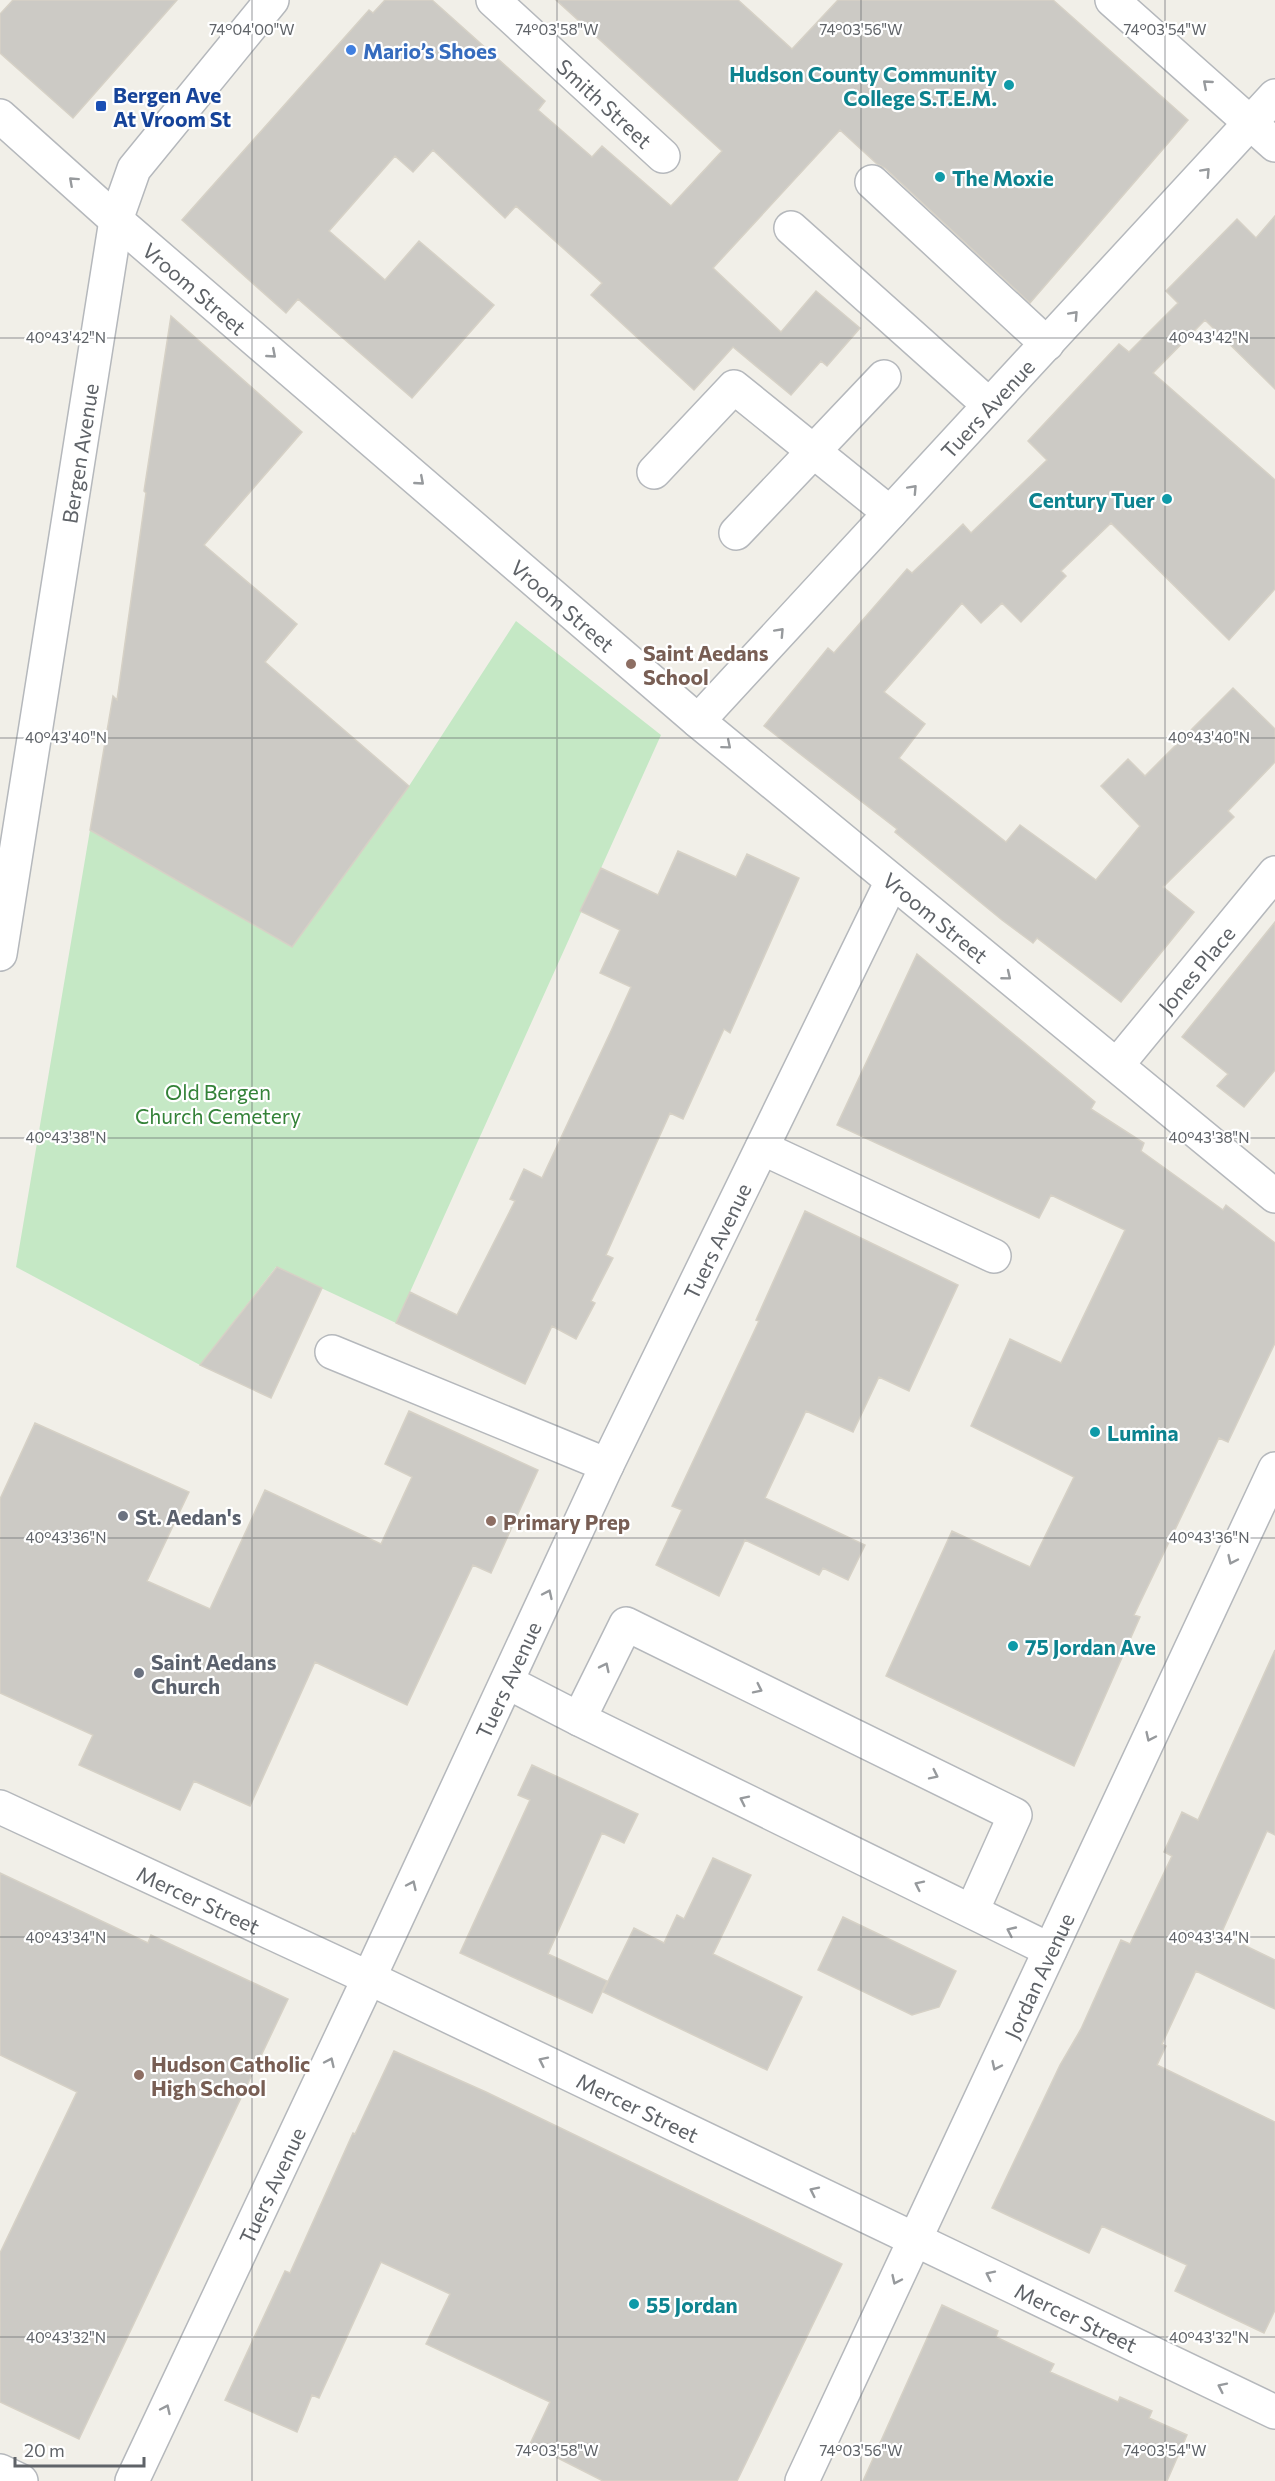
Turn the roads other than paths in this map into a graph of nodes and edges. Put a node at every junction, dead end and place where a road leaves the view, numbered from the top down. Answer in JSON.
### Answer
{"nodes":[{"id":1,"x":272,"y":0,"type":"edge"},
{"id":2,"x":493,"y":0,"type":"edge"},
{"id":3,"x":1112,"y":0,"type":"edge"},
{"id":4,"x":1275,"y":96,"type":"edge"},
{"id":5,"x":0,"y":116,"type":"edge"},
{"id":6,"x":1251,"y":123,"type":"junction"},
{"id":7,"x":1275,"y":145,"type":"edge"},
{"id":8,"x":663,"y":156,"type":"dead end"},
{"id":9,"x":872,"y":182,"type":"dead end"},
{"id":10,"x":116,"y":220,"type":"junction"},
{"id":11,"x":791,"y":228,"type":"dead end"},
{"id":12,"x":1047,"y":344,"type":"junction"},
{"id":13,"x":884,"y":377,"type":"dead end"},
{"id":14,"x":990,"y":405,"type":"junction"},
{"id":15,"x":812,"y":451,"type":"junction"},
{"id":16,"x":654,"y":472,"type":"dead end"},
{"id":17,"x":890,"y":513,"type":"junction"},
{"id":18,"x":736,"y":533,"type":"dead end"},
{"id":19,"x":698,"y":721,"type":"junction"},
{"id":20,"x":1275,"y":873,"type":"edge"},
{"id":21,"x":892,"y":881,"type":"junction"},
{"id":22,"x":0,"y":954,"type":"edge"},
{"id":23,"x":1117,"y":1065,"type":"junction"},
{"id":24,"x":762,"y":1148,"type":"junction"},
{"id":25,"x":1275,"y":1196,"type":"edge"},
{"id":26,"x":994,"y":1256,"type":"dead end"},
{"id":27,"x":332,"y":1352,"type":"dead end"},
{"id":28,"x":607,"y":1465,"type":"junction"},
{"id":29,"x":1275,"y":1469,"type":"edge"},
{"id":30,"x":507,"y":1682,"type":"junction"},
{"id":31,"x":579,"y":1719,"type":"junction"},
{"id":32,"x":0,"y":1807,"type":"edge"},
{"id":33,"x":972,"y":1911,"type":"junction"},
{"id":34,"x":1050,"y":1950,"type":"junction"},
{"id":35,"x":369,"y":1978,"type":"junction"},
{"id":36,"x":915,"y":2239,"type":"junction"},
{"id":37,"x":1275,"y":2412,"type":"edge"},
{"id":38,"x":0,"y":2471,"type":"edge"},
{"id":39,"x":21,"y":2481,"type":"edge"},
{"id":40,"x":132,"y":2481,"type":"edge"},
{"id":41,"x":802,"y":2481,"type":"edge"}],
"edges":[{"from":1,"to":10,"type":"street","name":"Bergen Avenue"},
{"from":2,"to":8,"type":"street","name":"Smith Street"},
{"from":6,"to":3,"type":"street","one_way":true},
{"from":4,"to":6,"type":"street","name":"Tuers Avenue"},
{"from":10,"to":5,"type":"street","name":"Vroom Street","one_way":true},
{"from":6,"to":7,"type":"street"},
{"from":12,"to":6,"type":"street","name":"Tuers Avenue","one_way":true},
{"from":9,"to":12,"type":"street"},
{"from":10,"to":19,"type":"street","name":"Vroom Street","one_way":true},
{"from":10,"to":22,"type":"street","name":"Bergen Avenue"},
{"from":11,"to":14,"type":"street"},
{"from":12,"to":14,"type":"street","name":"Tuers Avenue"},
{"from":13,"to":15,"type":"street"},
{"from":17,"to":14,"type":"street","name":"Tuers Avenue","one_way":true},
{"from":15,"to":16,"type":"street"},
{"from":15,"to":17,"type":"street"},
{"from":15,"to":18,"type":"street"},
{"from":19,"to":17,"type":"street","name":"Tuers Avenue","one_way":true},
{"from":19,"to":21,"type":"street","name":"Vroom Street","one_way":true},
{"from":20,"to":23,"type":"street","name":"Jones Place"},
{"from":21,"to":23,"type":"street","name":"Vroom Street","one_way":true},
{"from":21,"to":24,"type":"street","name":"Tuers Avenue"},
{"from":23,"to":25,"type":"street","name":"Vroom Street"},
{"from":24,"to":26,"type":"street"},
{"from":24,"to":28,"type":"street","name":"Tuers Avenue"},
{"from":27,"to":28,"type":"street"},
{"from":30,"to":28,"type":"street","name":"Tuers Avenue","one_way":true},
{"from":29,"to":34,"type":"street","name":"Jordan Avenue","one_way":true},
{"from":30,"to":31,"type":"street"},
{"from":35,"to":30,"type":"street","name":"Tuers Avenue","one_way":true},
{"from":33,"to":31,"type":"street","one_way":true},
{"from":31,"to":33,"type":"street","one_way":true},
{"from":32,"to":35,"type":"street","name":"Mercer Street"},
{"from":34,"to":33,"type":"street","one_way":true},
{"from":34,"to":36,"type":"street","name":"Jordan Avenue","one_way":true},
{"from":36,"to":35,"type":"street","name":"Mercer Street","one_way":true},
{"from":40,"to":35,"type":"street","name":"Tuers Avenue","one_way":true},
{"from":37,"to":36,"type":"street","name":"Mercer Street","one_way":true},
{"from":36,"to":41,"type":"street","name":"Jordan Avenue","one_way":true},
{"from":38,"to":39,"type":"street"}]}
